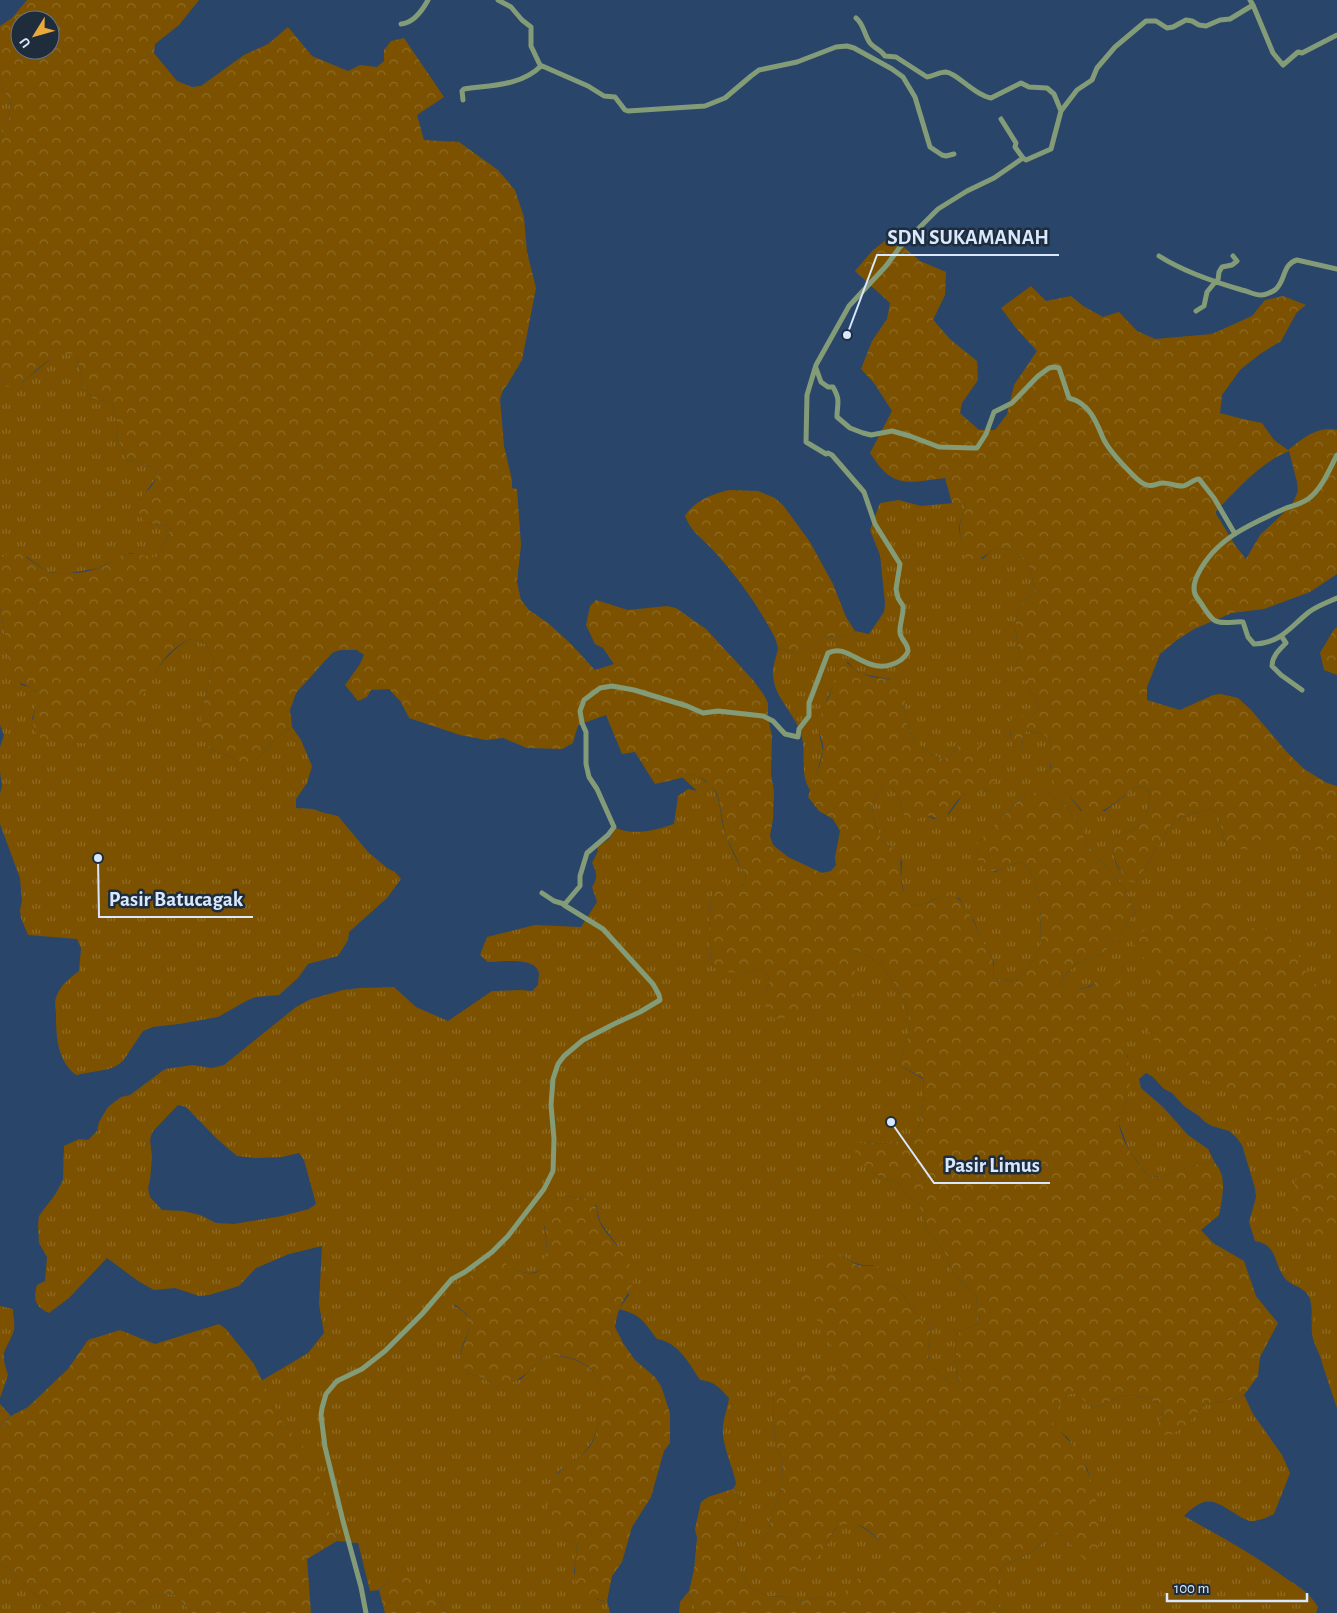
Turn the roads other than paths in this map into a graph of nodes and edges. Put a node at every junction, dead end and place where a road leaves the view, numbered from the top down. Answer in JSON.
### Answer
{"nodes":[{"id":1,"x":428,"y":0,"type":"edge"},
{"id":2,"x":498,"y":0,"type":"edge"},
{"id":3,"x":1252,"y":2,"type":"edge"},
{"id":4,"x":856,"y":18,"type":"dead end"},
{"id":5,"x":400,"y":24,"type":"dead end"},
{"id":6,"x":1337,"y":35,"type":"edge"},
{"id":7,"x":541,"y":66,"type":"junction"},
{"id":8,"x":463,"y":100,"type":"dead end"},
{"id":9,"x":1061,"y":111,"type":"junction"},
{"id":10,"x":1001,"y":119,"type":"dead end"},
{"id":11,"x":954,"y":154,"type":"dead end"},
{"id":12,"x":1023,"y":158,"type":"junction"},
{"id":13,"x":1159,"y":256,"type":"dead end"},
{"id":14,"x":1233,"y":256,"type":"dead end"},
{"id":15,"x":1337,"y":269,"type":"edge"},
{"id":16,"x":1216,"y":281,"type":"junction"},
{"id":17,"x":1196,"y":311,"type":"dead end"},
{"id":18,"x":816,"y":365,"type":"junction"},
{"id":19,"x":1337,"y":455,"type":"edge"},
{"id":20,"x":1235,"y":534,"type":"junction"},
{"id":21,"x":1337,"y":598,"type":"edge"},
{"id":22,"x":1282,"y":637,"type":"junction"},
{"id":23,"x":1302,"y":690,"type":"dead end"},
{"id":24,"x":542,"y":893,"type":"dead end"},
{"id":25,"x":564,"y":904,"type":"junction"},
{"id":26,"x":366,"y":1613,"type":"edge"}],
"edges":[{"from":1,"to":5,"type":"street"},
{"from":2,"to":7,"type":"street"},
{"from":3,"to":6,"type":"street"},
{"from":3,"to":9,"type":"street"},
{"from":4,"to":9,"type":"street"},
{"from":7,"to":8,"type":"street"},
{"from":7,"to":11,"type":"street"},
{"from":9,"to":12,"type":"street"},
{"from":10,"to":12,"type":"street"},
{"from":12,"to":18,"type":"street"},
{"from":13,"to":16,"type":"street"},
{"from":14,"to":16,"type":"street"},
{"from":15,"to":16,"type":"street"},
{"from":16,"to":17,"type":"street"},
{"from":18,"to":20,"type":"street"},
{"from":18,"to":25,"type":"street"},
{"from":19,"to":20,"type":"street"},
{"from":20,"to":22,"type":"street"},
{"from":21,"to":22,"type":"street"},
{"from":22,"to":23,"type":"street"},
{"from":24,"to":25,"type":"street"},
{"from":25,"to":26,"type":"street"}]}
